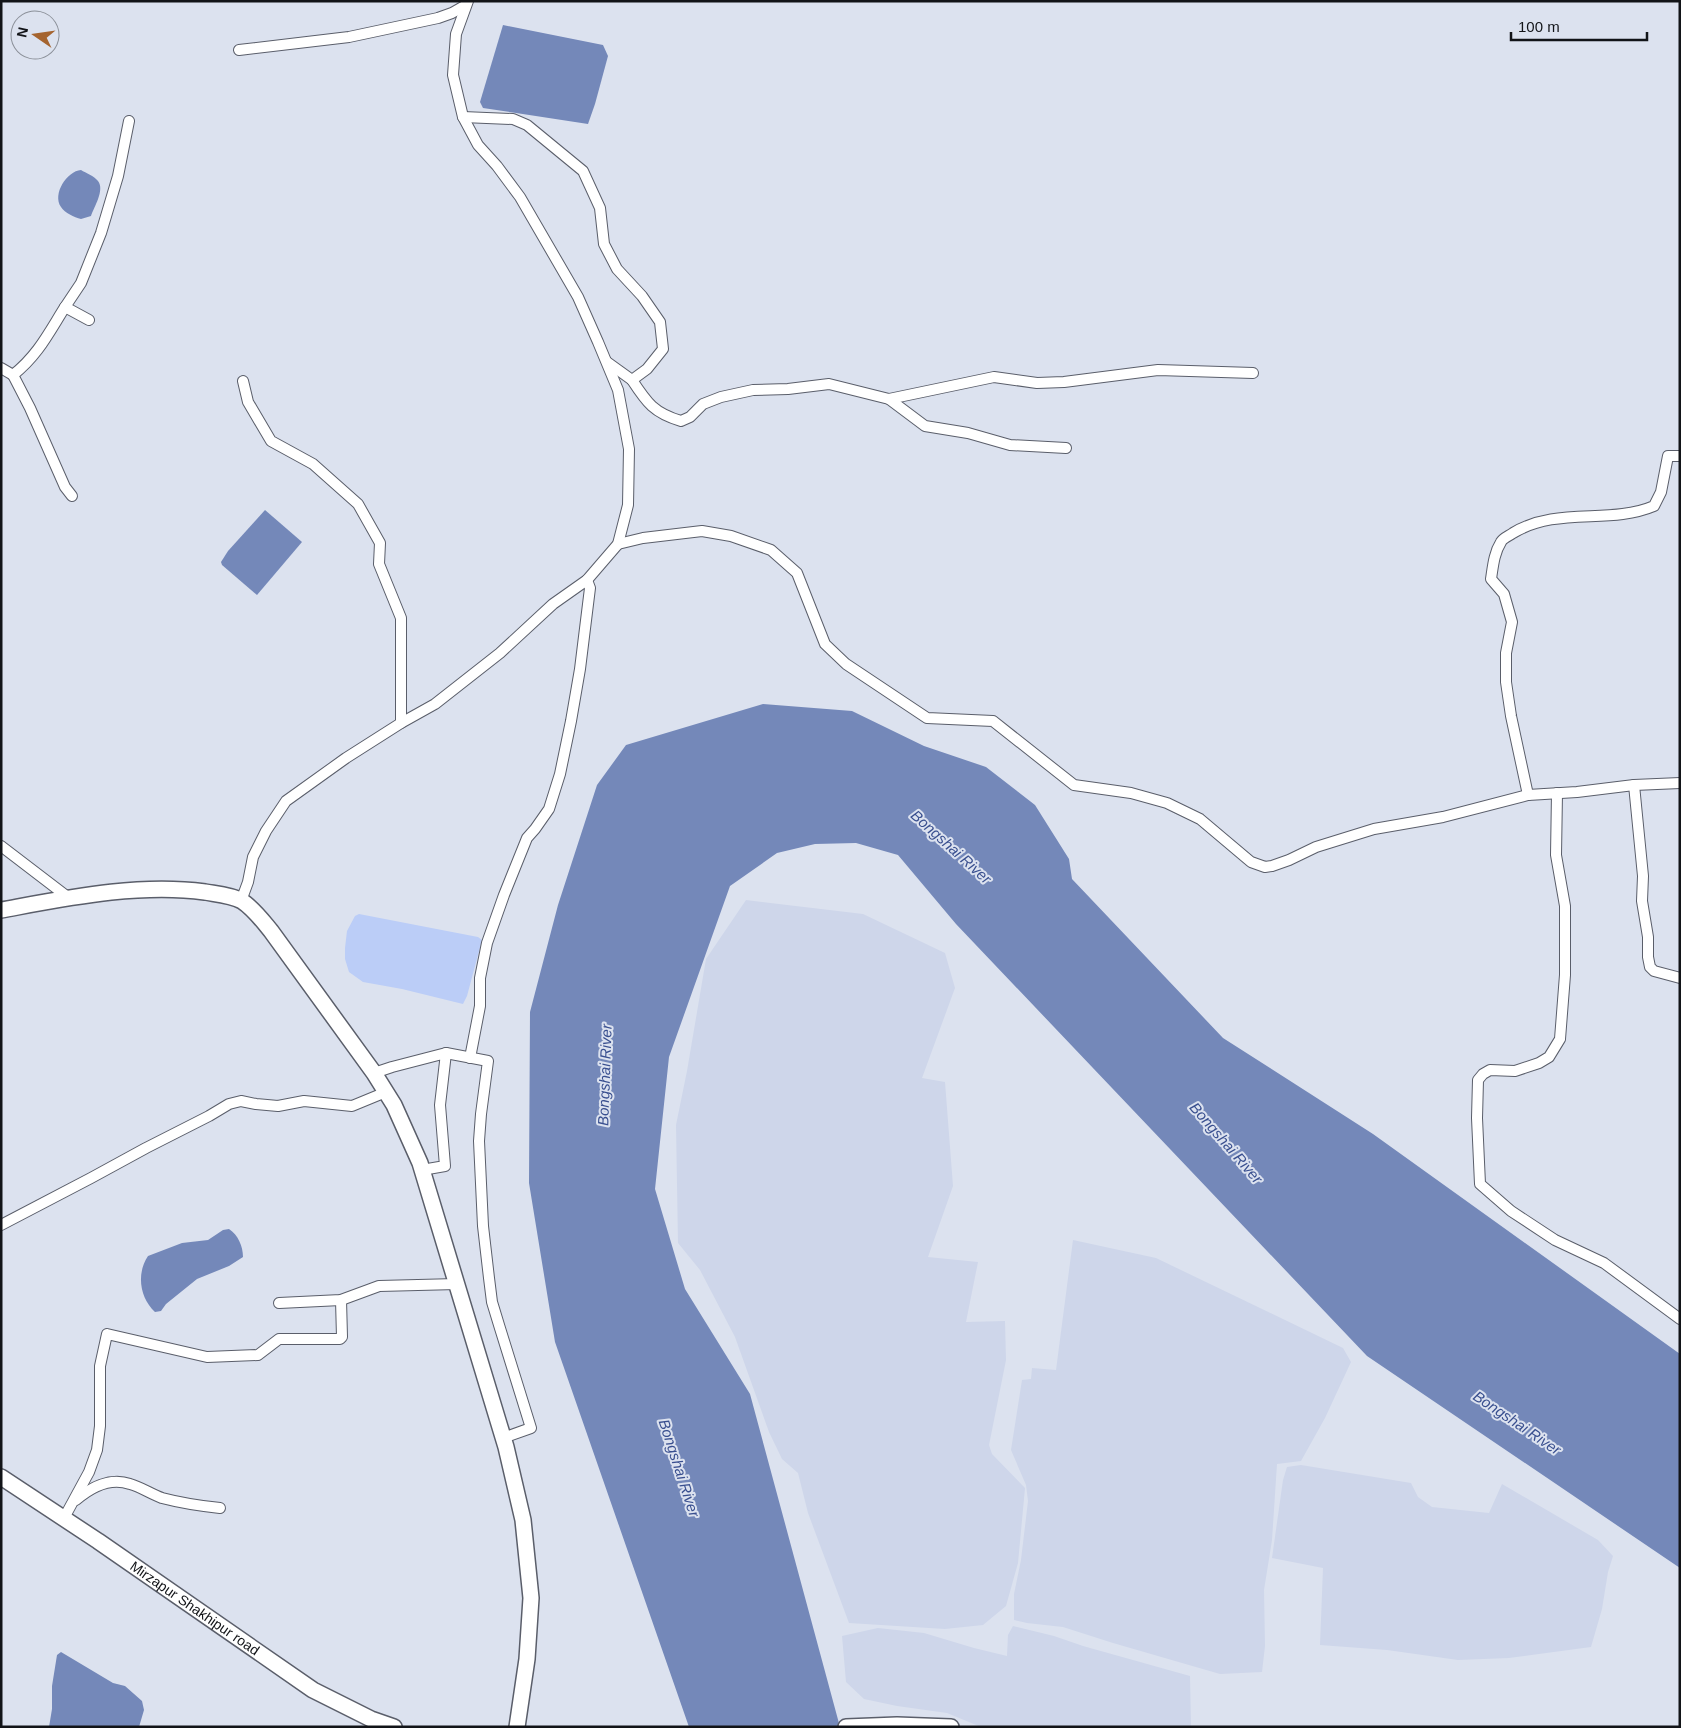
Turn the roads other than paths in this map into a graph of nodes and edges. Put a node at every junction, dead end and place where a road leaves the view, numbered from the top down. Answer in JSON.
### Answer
{"nodes":[{"id":1,"x":467,"y":3,"type":"edge"},
{"id":2,"x":239,"y":50,"type":"dead end"},
{"id":3,"x":463,"y":117,"type":"junction"},
{"id":4,"x":129,"y":121,"type":"dead end"},
{"id":5,"x":65,"y":307,"type":"junction"},
{"id":6,"x":89,"y":320,"type":"dead end"},
{"id":7,"x":607,"y":362,"type":"junction"},
{"id":8,"x":1,"y":368,"type":"edge"},
{"id":9,"x":1253,"y":373,"type":"dead end"},
{"id":10,"x":13,"y":375,"type":"junction"},
{"id":11,"x":632,"y":380,"type":"junction"},
{"id":12,"x":243,"y":381,"type":"dead end"},
{"id":13,"x":889,"y":399,"type":"junction"},
{"id":14,"x":1066,"y":448,"type":"dead end"},
{"id":15,"x":1680,"y":456,"type":"edge"},
{"id":16,"x":72,"y":496,"type":"dead end"},
{"id":17,"x":618,"y":544,"type":"junction"},
{"id":18,"x":587,"y":580,"type":"junction"},
{"id":19,"x":401,"y":723,"type":"junction"},
{"id":20,"x":1680,"y":783,"type":"edge"},
{"id":21,"x":1634,"y":785,"type":"junction"},
{"id":22,"x":1557,"y":793,"type":"junction"},
{"id":23,"x":1528,"y":795,"type":"junction"},
{"id":24,"x":1,"y":846,"type":"edge"},
{"id":25,"x":69,"y":898,"type":"junction"},
{"id":26,"x":241,"y":901,"type":"junction"},
{"id":27,"x":1,"y":910,"type":"edge"},
{"id":28,"x":1680,"y":978,"type":"edge"},
{"id":29,"x":446,"y":1053,"type":"junction"},
{"id":30,"x":470,"y":1058,"type":"junction"},
{"id":31,"x":374,"y":1073,"type":"junction"},
{"id":32,"x":386,"y":1092,"type":"junction"},
{"id":33,"x":422,"y":1170,"type":"junction"},
{"id":34,"x":1,"y":1225,"type":"edge"},
{"id":35,"x":457,"y":1284,"type":"junction"},
{"id":36,"x":341,"y":1300,"type":"junction"},
{"id":37,"x":279,"y":1303,"type":"dead end"},
{"id":38,"x":1680,"y":1320,"type":"edge"},
{"id":39,"x":503,"y":1438,"type":"junction"},
{"id":40,"x":1,"y":1477,"type":"edge"},
{"id":41,"x":72,"y":1504,"type":"junction"},
{"id":42,"x":220,"y":1508,"type":"dead end"},
{"id":43,"x":64,"y":1518,"type":"junction"},
{"id":44,"x":394,"y":1727,"type":"edge"},
{"id":45,"x":517,"y":1727,"type":"edge"},
{"id":46,"x":846,"y":1727,"type":"edge"},
{"id":47,"x":951,"y":1727,"type":"edge"}],
"edges":[{"from":1,"to":2,"type":"street"},
{"from":1,"to":3,"type":"street"},
{"from":3,"to":7,"type":"street"},
{"from":3,"to":11,"type":"street"},
{"from":4,"to":5,"type":"street"},
{"from":5,"to":6,"type":"street"},
{"from":5,"to":10,"type":"street"},
{"from":7,"to":11,"type":"street"},
{"from":7,"to":17,"type":"street"},
{"from":8,"to":10,"type":"street"},
{"from":9,"to":13,"type":"street"},
{"from":10,"to":16,"type":"street"},
{"from":11,"to":13,"type":"street"},
{"from":12,"to":19,"type":"street"},
{"from":13,"to":14,"type":"street"},
{"from":15,"to":23,"type":"street"},
{"from":17,"to":18,"type":"street"},
{"from":17,"to":23,"type":"street"},
{"from":18,"to":19,"type":"street"},
{"from":18,"to":30,"type":"street"},
{"from":19,"to":26,"type":"street"},
{"from":20,"to":21,"type":"street"},
{"from":21,"to":22,"type":"street"},
{"from":21,"to":28,"type":"street"},
{"from":22,"to":23,"type":"street"},
{"from":22,"to":38,"type":"street"},
{"from":24,"to":25,"type":"street"},
{"from":25,"to":26,"type":"street"},
{"from":25,"to":27,"type":"street"},
{"from":26,"to":31,"type":"street"},
{"from":29,"to":30,"type":"street"},
{"from":29,"to":31,"type":"street"},
{"from":29,"to":33,"type":"street"},
{"from":30,"to":39,"type":"street"},
{"from":31,"to":32,"type":"street"},
{"from":32,"to":33,"type":"street"},
{"from":32,"to":34,"type":"street"},
{"from":33,"to":35,"type":"street"},
{"from":35,"to":36,"type":"street"},
{"from":35,"to":39,"type":"street"},
{"from":36,"to":37,"type":"street"},
{"from":36,"to":41,"type":"street"},
{"from":39,"to":45,"type":"street"},
{"from":40,"to":43,"type":"street","name":"Mirzapur Shakhipur road"},
{"from":41,"to":42,"type":"street"},
{"from":41,"to":43,"type":"street"},
{"from":43,"to":44,"type":"street","name":"Mirzapur Shakhipur road"},
{"from":46,"to":47,"type":"street"}]}
